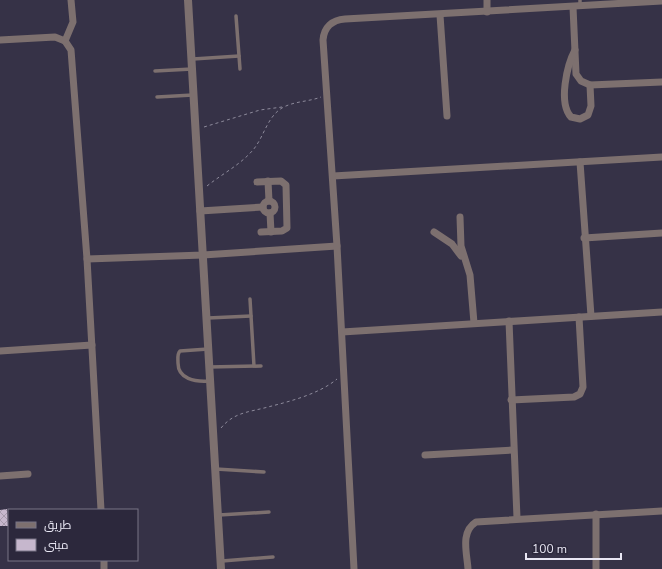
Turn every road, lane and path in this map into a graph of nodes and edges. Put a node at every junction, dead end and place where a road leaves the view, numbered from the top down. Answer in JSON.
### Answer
{"nodes":[{"id":1,"x":71,"y":0,"type":"edge"},
{"id":2,"x":188,"y":0,"type":"edge"},
{"id":3,"x":487,"y":0,"type":"edge"},
{"id":4,"x":662,"y":1,"type":"edge"},
{"id":5,"x":577,"y":4,"type":"edge"},
{"id":6,"x":488,"y":12,"type":"junction"},
{"id":7,"x":440,"y":15,"type":"junction"},
{"id":8,"x":236,"y":16,"type":"dead end"},
{"id":9,"x":0,"y":40,"type":"edge"},
{"id":10,"x":65,"y":41,"type":"junction"},
{"id":11,"x":575,"y":50,"type":"junction"},
{"id":12,"x":239,"y":56,"type":"junction"},
{"id":13,"x":191,"y":59,"type":"junction"},
{"id":14,"x":192,"y":69,"type":"junction"},
{"id":15,"x":240,"y":69,"type":"dead end"},
{"id":16,"x":155,"y":71,"type":"dead end"},
{"id":17,"x":662,"y":82,"type":"edge"},
{"id":18,"x":590,"y":85,"type":"junction"},
{"id":19,"x":193,"y":94,"type":"junction"},
{"id":20,"x":327,"y":94,"type":"junction"},
{"id":21,"x":157,"y":97,"type":"dead end"},
{"id":22,"x":283,"y":107,"type":"junction"},
{"id":23,"x":447,"y":116,"type":"dead end"},
{"id":24,"x":195,"y":129,"type":"junction"},
{"id":25,"x":662,"y":157,"type":"edge"},
{"id":26,"x":580,"y":162,"type":"junction"},
{"id":27,"x":333,"y":176,"type":"junction"},
{"id":28,"x":268,"y":181,"type":"junction"},
{"id":29,"x":257,"y":182,"type":"dead end"},
{"id":30,"x":199,"y":194,"type":"junction"},
{"id":31,"x":269,"y":201,"type":"junction"},
{"id":32,"x":276,"y":206,"type":"junction"},
{"id":33,"x":287,"y":206,"type":"junction"},
{"id":34,"x":263,"y":207,"type":"junction"},
{"id":35,"x":200,"y":211,"type":"junction"},
{"id":36,"x":270,"y":213,"type":"junction"},
{"id":37,"x":460,"y":217,"type":"dead end"},
{"id":38,"x":261,"y":232,"type":"dead end"},
{"id":39,"x":271,"y":232,"type":"junction"},
{"id":40,"x":434,"y":232,"type":"dead end"},
{"id":41,"x":662,"y":233,"type":"edge"},
{"id":42,"x":584,"y":238,"type":"junction"},
{"id":43,"x":337,"y":246,"type":"junction"},
{"id":44,"x":203,"y":255,"type":"junction"},
{"id":45,"x":87,"y":259,"type":"junction"},
{"id":46,"x":466,"y":262,"type":"junction"},
{"id":47,"x":250,"y":299,"type":"dead end"},
{"id":48,"x":662,"y":312,"type":"edge"},
{"id":49,"x":251,"y":316,"type":"junction"},
{"id":50,"x":591,"y":316,"type":"junction"},
{"id":51,"x":579,"y":317,"type":"junction"},
{"id":52,"x":206,"y":318,"type":"junction"},
{"id":53,"x":509,"y":321,"type":"junction"},
{"id":54,"x":474,"y":323,"type":"junction"},
{"id":55,"x":342,"y":332,"type":"junction"},
{"id":56,"x":92,"y":345,"type":"junction"},
{"id":57,"x":208,"y":348,"type":"junction"},
{"id":58,"x":0,"y":351,"type":"edge"},
{"id":59,"x":254,"y":366,"type":"junction"},
{"id":60,"x":261,"y":366,"type":"dead end"},
{"id":61,"x":209,"y":367,"type":"junction"},
{"id":62,"x":344,"y":373,"type":"junction"},
{"id":63,"x":210,"y":381,"type":"junction"},
{"id":64,"x":511,"y":400,"type":"junction"},
{"id":65,"x":220,"y":430,"type":"dead end"},
{"id":66,"x":513,"y":450,"type":"junction"},
{"id":67,"x":425,"y":455,"type":"dead end"},
{"id":68,"x":215,"y":469,"type":"junction"},
{"id":69,"x":264,"y":472,"type":"dead end"},
{"id":70,"x":28,"y":474,"type":"dead end"},
{"id":71,"x":0,"y":476,"type":"edge"},
{"id":72,"x":101,"y":509,"type":"edge"},
{"id":73,"x":662,"y":510,"type":"edge"},
{"id":74,"x":270,"y":512,"type":"dead end"},
{"id":75,"x":596,"y":514,"type":"junction"},
{"id":76,"x":218,"y":516,"type":"junction"},
{"id":77,"x":517,"y":518,"type":"junction"},
{"id":78,"x":273,"y":557,"type":"dead end"},
{"id":79,"x":221,"y":565,"type":"edge"},
{"id":80,"x":354,"y":569,"type":"edge"},
{"id":81,"x":468,"y":569,"type":"edge"},
{"id":82,"x":596,"y":569,"type":"edge"}],
"edges":[{"from":1,"to":10,"type":"street"},
{"from":2,"to":13,"type":"street"},
{"from":3,"to":6,"type":"street"},
{"from":4,"to":5,"type":"street"},
{"from":5,"to":6,"type":"street"},
{"from":5,"to":11,"type":"street"},
{"from":6,"to":7,"type":"street"},
{"from":7,"to":20,"type":"street"},
{"from":7,"to":23,"type":"street"},
{"from":8,"to":12,"type":"lane"},
{"from":9,"to":10,"type":"street"},
{"from":10,"to":45,"type":"street"},
{"from":11,"to":18,"type":"street"},
{"from":11,"to":18,"type":"street"},
{"from":12,"to":13,"type":"lane"},
{"from":12,"to":15,"type":"lane"},
{"from":13,"to":14,"type":"street"},
{"from":14,"to":16,"type":"lane"},
{"from":14,"to":19,"type":"street"},
{"from":17,"to":18,"type":"street"},
{"from":19,"to":21,"type":"lane"},
{"from":19,"to":24,"type":"street"},
{"from":20,"to":22,"type":"path"},
{"from":20,"to":27,"type":"street"},
{"from":22,"to":24,"type":"path"},
{"from":22,"to":30,"type":"path"},
{"from":24,"to":30,"type":"street"},
{"from":25,"to":26,"type":"street"},
{"from":26,"to":27,"type":"street"},
{"from":26,"to":42,"type":"street"},
{"from":27,"to":43,"type":"street"},
{"from":28,"to":29,"type":"street"},
{"from":28,"to":31,"type":"street"},
{"from":28,"to":33,"type":"street"},
{"from":30,"to":35,"type":"street"},
{"from":31,"to":32,"type":"street"},
{"from":31,"to":34,"type":"street"},
{"from":32,"to":33,"type":"street"},
{"from":32,"to":36,"type":"street"},
{"from":33,"to":39,"type":"street"},
{"from":34,"to":35,"type":"street"},
{"from":34,"to":36,"type":"street"},
{"from":35,"to":44,"type":"street"},
{"from":36,"to":39,"type":"street"},
{"from":37,"to":46,"type":"street"},
{"from":38,"to":39,"type":"street"},
{"from":40,"to":46,"type":"street"},
{"from":41,"to":42,"type":"street"},
{"from":42,"to":50,"type":"street"},
{"from":43,"to":44,"type":"street"},
{"from":43,"to":55,"type":"street"},
{"from":44,"to":45,"type":"street"},
{"from":44,"to":52,"type":"street"},
{"from":45,"to":56,"type":"street"},
{"from":46,"to":54,"type":"street"},
{"from":47,"to":49,"type":"lane"},
{"from":48,"to":50,"type":"street"},
{"from":49,"to":52,"type":"lane"},
{"from":49,"to":59,"type":"lane"},
{"from":50,"to":51,"type":"street"},
{"from":51,"to":53,"type":"street"},
{"from":51,"to":64,"type":"street"},
{"from":52,"to":57,"type":"street"},
{"from":53,"to":54,"type":"street"},
{"from":53,"to":64,"type":"street"},
{"from":54,"to":55,"type":"street"},
{"from":55,"to":62,"type":"street"},
{"from":56,"to":58,"type":"street"},
{"from":56,"to":72,"type":"street"},
{"from":57,"to":61,"type":"street"},
{"from":57,"to":63,"type":"lane"},
{"from":59,"to":60,"type":"lane"},
{"from":59,"to":61,"type":"lane"},
{"from":61,"to":63,"type":"street"},
{"from":62,"to":65,"type":"path"},
{"from":62,"to":80,"type":"street"},
{"from":63,"to":68,"type":"street"},
{"from":64,"to":66,"type":"street"},
{"from":66,"to":67,"type":"street"},
{"from":66,"to":77,"type":"street"},
{"from":68,"to":69,"type":"lane"},
{"from":68,"to":76,"type":"street"},
{"from":70,"to":71,"type":"street"},
{"from":73,"to":75,"type":"street"},
{"from":74,"to":76,"type":"lane"},
{"from":75,"to":77,"type":"street"},
{"from":75,"to":82,"type":"street"},
{"from":76,"to":79,"type":"street"},
{"from":77,"to":81,"type":"street"},
{"from":78,"to":79,"type":"lane"}]}
